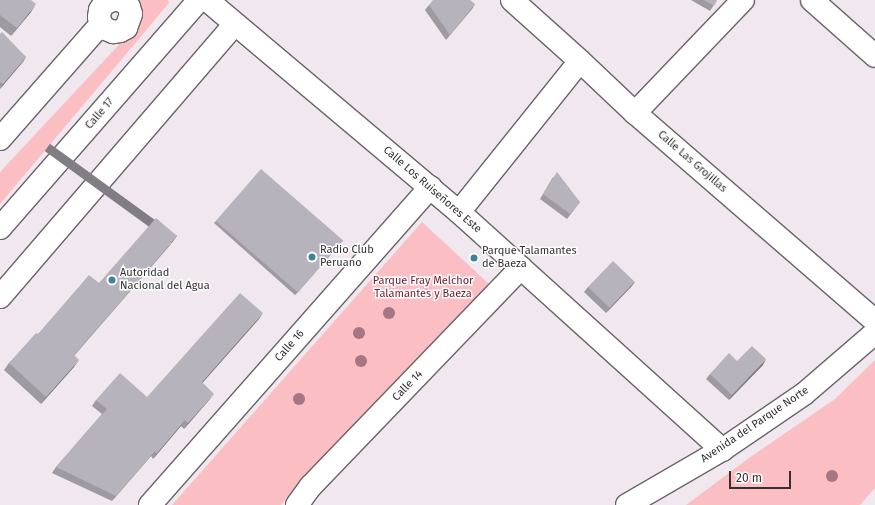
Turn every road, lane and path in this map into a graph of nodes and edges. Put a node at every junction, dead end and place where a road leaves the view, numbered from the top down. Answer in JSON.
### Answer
{"nodes":[{"id":1,"x":113,"y":0,"type":"edge"},
{"id":2,"x":118,"y":0,"type":"edge"},
{"id":3,"x":199,"y":0,"type":"edge"},
{"id":4,"x":207,"y":0,"type":"edge"},
{"id":5,"x":512,"y":0,"type":"edge"},
{"id":6,"x":743,"y":0,"type":"edge"},
{"id":7,"x":812,"y":0,"type":"edge"},
{"id":8,"x":101,"y":24,"type":"junction"},
{"id":9,"x":236,"y":24,"type":"junction"},
{"id":10,"x":875,"y":56,"type":"edge"},
{"id":11,"x":580,"y":61,"type":"junction"},
{"id":12,"x":636,"y":113,"type":"junction"},
{"id":13,"x":0,"y":139,"type":"edge"},
{"id":14,"x":430,"y":187,"type":"junction"},
{"id":15,"x":459,"y":212,"type":"junction"},
{"id":16,"x":0,"y":228,"type":"edge"},
{"id":17,"x":520,"y":268,"type":"junction"},
{"id":18,"x":0,"y":297,"type":"edge"},
{"id":19,"x":875,"y":321,"type":"edge"},
{"id":20,"x":875,"y":333,"type":"edge"},
{"id":21,"x":722,"y":450,"type":"junction"},
{"id":22,"x":150,"y":505,"type":"edge"},
{"id":23,"x":297,"y":505,"type":"edge"},
{"id":24,"x":627,"y":505,"type":"edge"}],
"edges":[{"from":1,"to":8,"type":"street"},
{"from":2,"to":8,"type":"street"},
{"from":3,"to":16,"type":"street","name":"Calle 17"},
{"from":4,"to":9,"type":"street","name":"Calle Los Ruiseñores Este"},
{"from":5,"to":11,"type":"street","name":"Calle Las Grojillas"},
{"from":6,"to":12,"type":"street"},
{"from":7,"to":10,"type":"street"},
{"from":8,"to":13,"type":"street"},
{"from":9,"to":14,"type":"street","name":"Calle Los Ruiseñores Este"},
{"from":9,"to":18,"type":"street"},
{"from":11,"to":12,"type":"street","name":"Calle Las Grojillas"},
{"from":11,"to":15,"type":"street"},
{"from":12,"to":19,"type":"street","name":"Calle Las Grojillas"},
{"from":14,"to":15,"type":"street","name":"Calle Los Ruiseñores Este"},
{"from":14,"to":22,"type":"street","name":"Calle 16"},
{"from":15,"to":17,"type":"street","name":"Calle Los Ruiseñores Este"},
{"from":17,"to":21,"type":"street","name":"Calle Los Ruiseñores Este"},
{"from":17,"to":23,"type":"street","name":"Calle 14"},
{"from":20,"to":21,"type":"street","name":"Avenida del Parque Norte"},
{"from":21,"to":24,"type":"street","name":"Avenida del Parque Norte"}]}
